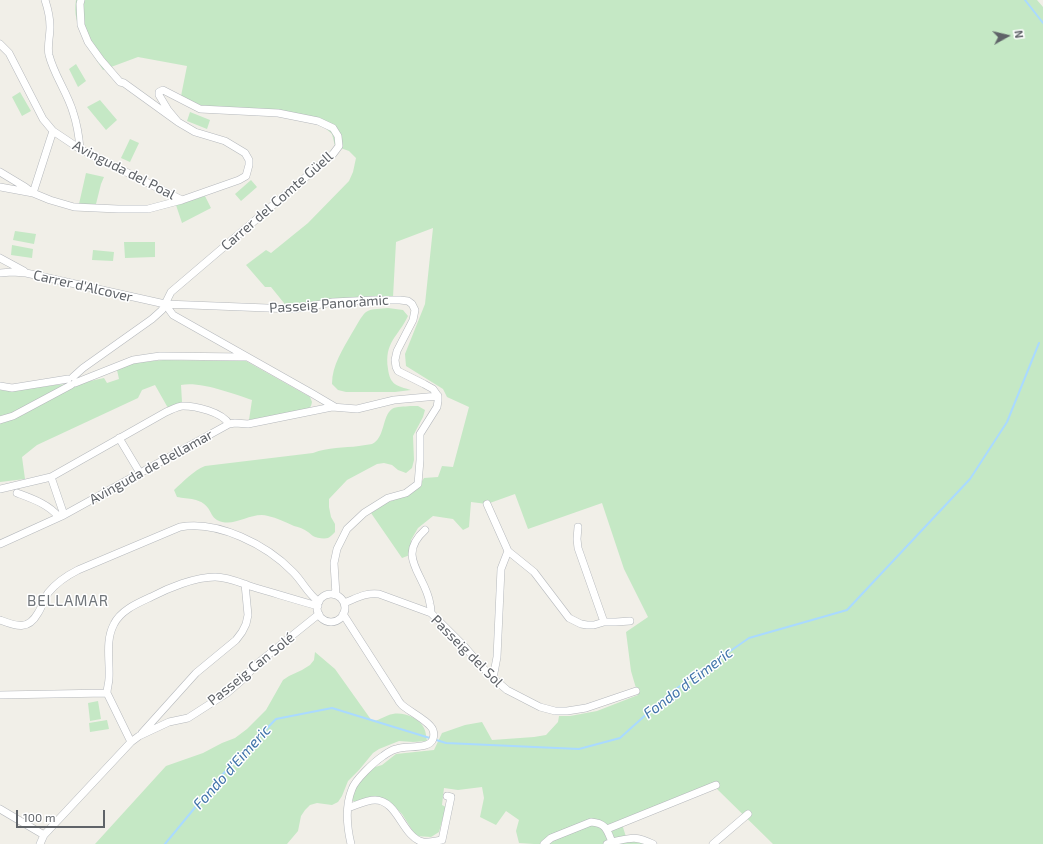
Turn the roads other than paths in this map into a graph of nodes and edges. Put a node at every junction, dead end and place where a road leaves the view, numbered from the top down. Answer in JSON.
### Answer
{"nodes":[{"id":1,"x":45,"y":0,"type":"edge"},
{"id":2,"x":81,"y":0,"type":"edge"},
{"id":3,"x":0,"y":44,"type":"edge"},
{"id":4,"x":178,"y":122,"type":"junction"},
{"id":5,"x":53,"y":131,"type":"junction"},
{"id":6,"x":80,"y":149,"type":"junction"},
{"id":7,"x":0,"y":172,"type":"edge"},
{"id":8,"x":0,"y":187,"type":"edge"},
{"id":9,"x":33,"y":193,"type":"junction"},
{"id":10,"x":182,"y":200,"type":"junction"},
{"id":11,"x":0,"y":258,"type":"edge"},
{"id":12,"x":0,"y":273,"type":"edge"},
{"id":13,"x":26,"y":273,"type":"junction"},
{"id":14,"x":165,"y":304,"type":"junction"},
{"id":15,"x":231,"y":348,"type":"junction"},
{"id":16,"x":230,"y":357,"type":"junction"},
{"id":17,"x":246,"y":357,"type":"junction"},
{"id":18,"x":72,"y":381,"type":"junction"},
{"id":19,"x":0,"y":386,"type":"edge"},
{"id":20,"x":313,"y":394,"type":"junction"},
{"id":21,"x":438,"y":396,"type":"junction"},
{"id":22,"x":335,"y":407,"type":"junction"},
{"id":23,"x":308,"y":412,"type":"junction"},
{"id":24,"x":0,"y":420,"type":"edge"},
{"id":25,"x":225,"y":425,"type":"junction"},
{"id":26,"x":119,"y":438,"type":"junction"},
{"id":27,"x":140,"y":473,"type":"junction"},
{"id":28,"x":51,"y":477,"type":"junction"},
{"id":29,"x":0,"y":489,"type":"edge"},
{"id":30,"x":17,"y":493,"type":"dead end"},
{"id":31,"x":487,"y":504,"type":"dead end"},
{"id":32,"x":61,"y":516,"type":"junction"},
{"id":33,"x":578,"y":527,"type":"dead end"},
{"id":34,"x":425,"y":530,"type":"dead end"},
{"id":35,"x":0,"y":544,"type":"edge"},
{"id":36,"x":508,"y":551,"type":"junction"},
{"id":37,"x":244,"y":584,"type":"junction"},
{"id":38,"x":336,"y":595,"type":"junction"},
{"id":39,"x":344,"y":603,"type":"junction"},
{"id":40,"x":318,"y":604,"type":"junction"},
{"id":41,"x":430,"y":613,"type":"junction"},
{"id":42,"x":319,"y":614,"type":"junction"},
{"id":43,"x":343,"y":614,"type":"junction"},
{"id":44,"x":0,"y":620,"type":"edge"},
{"id":45,"x":630,"y":621,"type":"dead end"},
{"id":46,"x":604,"y":622,"type":"junction"},
{"id":47,"x":493,"y":678,"type":"junction"},
{"id":48,"x":636,"y":691,"type":"dead end"},
{"id":49,"x":106,"y":693,"type":"junction"},
{"id":50,"x":0,"y":695,"type":"edge"},
{"id":51,"x":139,"y":736,"type":"junction"},
{"id":52,"x":131,"y":742,"type":"junction"},
{"id":53,"x":716,"y":785,"type":"dead end"},
{"id":54,"x":447,"y":796,"type":"dead end"},
{"id":55,"x":348,"y":808,"type":"junction"},
{"id":56,"x":0,"y":809,"type":"edge"},
{"id":57,"x":748,"y":814,"type":"dead end"},
{"id":58,"x":607,"y":829,"type":"junction"},
{"id":59,"x":44,"y":835,"type":"junction"},
{"id":60,"x":443,"y":842,"type":"edge"},
{"id":61,"x":610,"y":843,"type":"edge"},
{"id":62,"x":40,"y":844,"type":"edge"},
{"id":63,"x":351,"y":844,"type":"edge"},
{"id":64,"x":544,"y":844,"type":"edge"},
{"id":65,"x":653,"y":844,"type":"edge"},
{"id":66,"x":713,"y":844,"type":"edge"}],
"edges":[{"from":1,"to":6,"type":"street"},
{"from":2,"to":4,"type":"street","name":"Avinguda del Poal"},
{"from":3,"to":5,"type":"street","name":"Avinguda del Poal"},
{"from":4,"to":10,"type":"street","name":"Avinguda del Poal"},
{"from":4,"to":14,"type":"street","name":"Carrer del Comte Güell"},
{"from":5,"to":6,"type":"street","name":"Avinguda del Poal"},
{"from":5,"to":9,"type":"street"},
{"from":6,"to":10,"type":"street","name":"Avinguda del Poal"},
{"from":7,"to":9,"type":"street"},
{"from":8,"to":9,"type":"street"},
{"from":9,"to":10,"type":"street"},
{"from":11,"to":13,"type":"street"},
{"from":12,"to":13,"type":"street","name":"Carrer d'Alcover"},
{"from":13,"to":14,"type":"street","name":"Carrer d'Alcover"},
{"from":14,"to":15,"type":"street"},
{"from":14,"to":18,"type":"street"},
{"from":14,"to":21,"type":"street","name":"Passeig Panoràmic"},
{"from":15,"to":16,"type":"street"},
{"from":15,"to":17,"type":"street"},
{"from":16,"to":17,"type":"street"},
{"from":16,"to":18,"type":"street"},
{"from":17,"to":20,"type":"street"},
{"from":18,"to":19,"type":"street"},
{"from":18,"to":24,"type":"street"},
{"from":20,"to":22,"type":"street"},
{"from":20,"to":23,"type":"street"},
{"from":21,"to":22,"type":"street","name":"Avinguda de Bellamar"},
{"from":21,"to":38,"type":"street"},
{"from":22,"to":23,"type":"street","name":"Avinguda de Bellamar"},
{"from":23,"to":25,"type":"street","name":"Avinguda de Bellamar"},
{"from":25,"to":26,"type":"street"},
{"from":25,"to":27,"type":"street","name":"Avinguda de Bellamar"},
{"from":26,"to":27,"type":"street"},
{"from":26,"to":28,"type":"street"},
{"from":27,"to":32,"type":"street","name":"Avinguda de Bellamar"},
{"from":28,"to":29,"type":"street"},
{"from":28,"to":32,"type":"street"},
{"from":30,"to":32,"type":"street"},
{"from":31,"to":36,"type":"street"},
{"from":32,"to":35,"type":"street","name":"Avinguda de Bellamar"},
{"from":33,"to":46,"type":"street"},
{"from":34,"to":41,"type":"street"},
{"from":36,"to":46,"type":"street"},
{"from":36,"to":47,"type":"street"},
{"from":37,"to":40,"type":"street"},
{"from":37,"to":49,"type":"street"},
{"from":37,"to":51,"type":"street"},
{"from":38,"to":39,"type":"street"},
{"from":38,"to":40,"type":"street"},
{"from":39,"to":41,"type":"street","name":"Passeig del Sol"},
{"from":39,"to":43,"type":"street"},
{"from":40,"to":42,"type":"street"},
{"from":40,"to":44,"type":"street"},
{"from":41,"to":47,"type":"street","name":"Passeig del Sol"},
{"from":42,"to":43,"type":"street"},
{"from":42,"to":51,"type":"street","name":"Passeig Can Solé"},
{"from":43,"to":55,"type":"street"},
{"from":45,"to":46,"type":"street"},
{"from":47,"to":48,"type":"street","name":"Passeig del Sol"},
{"from":49,"to":50,"type":"street"},
{"from":49,"to":52,"type":"street"},
{"from":51,"to":52,"type":"street","name":"Passeig Can Solé"},
{"from":52,"to":59,"type":"street","name":"Passeig Can Solé"},
{"from":53,"to":58,"type":"street"},
{"from":54,"to":60,"type":"street"},
{"from":55,"to":60,"type":"street"},
{"from":55,"to":63,"type":"street"},
{"from":56,"to":59,"type":"street"},
{"from":57,"to":66,"type":"street"},
{"from":58,"to":61,"type":"street"},
{"from":58,"to":64,"type":"street"},
{"from":59,"to":62,"type":"street","name":"Passeig Can Solé"},
{"from":61,"to":65,"type":"street"}]}
